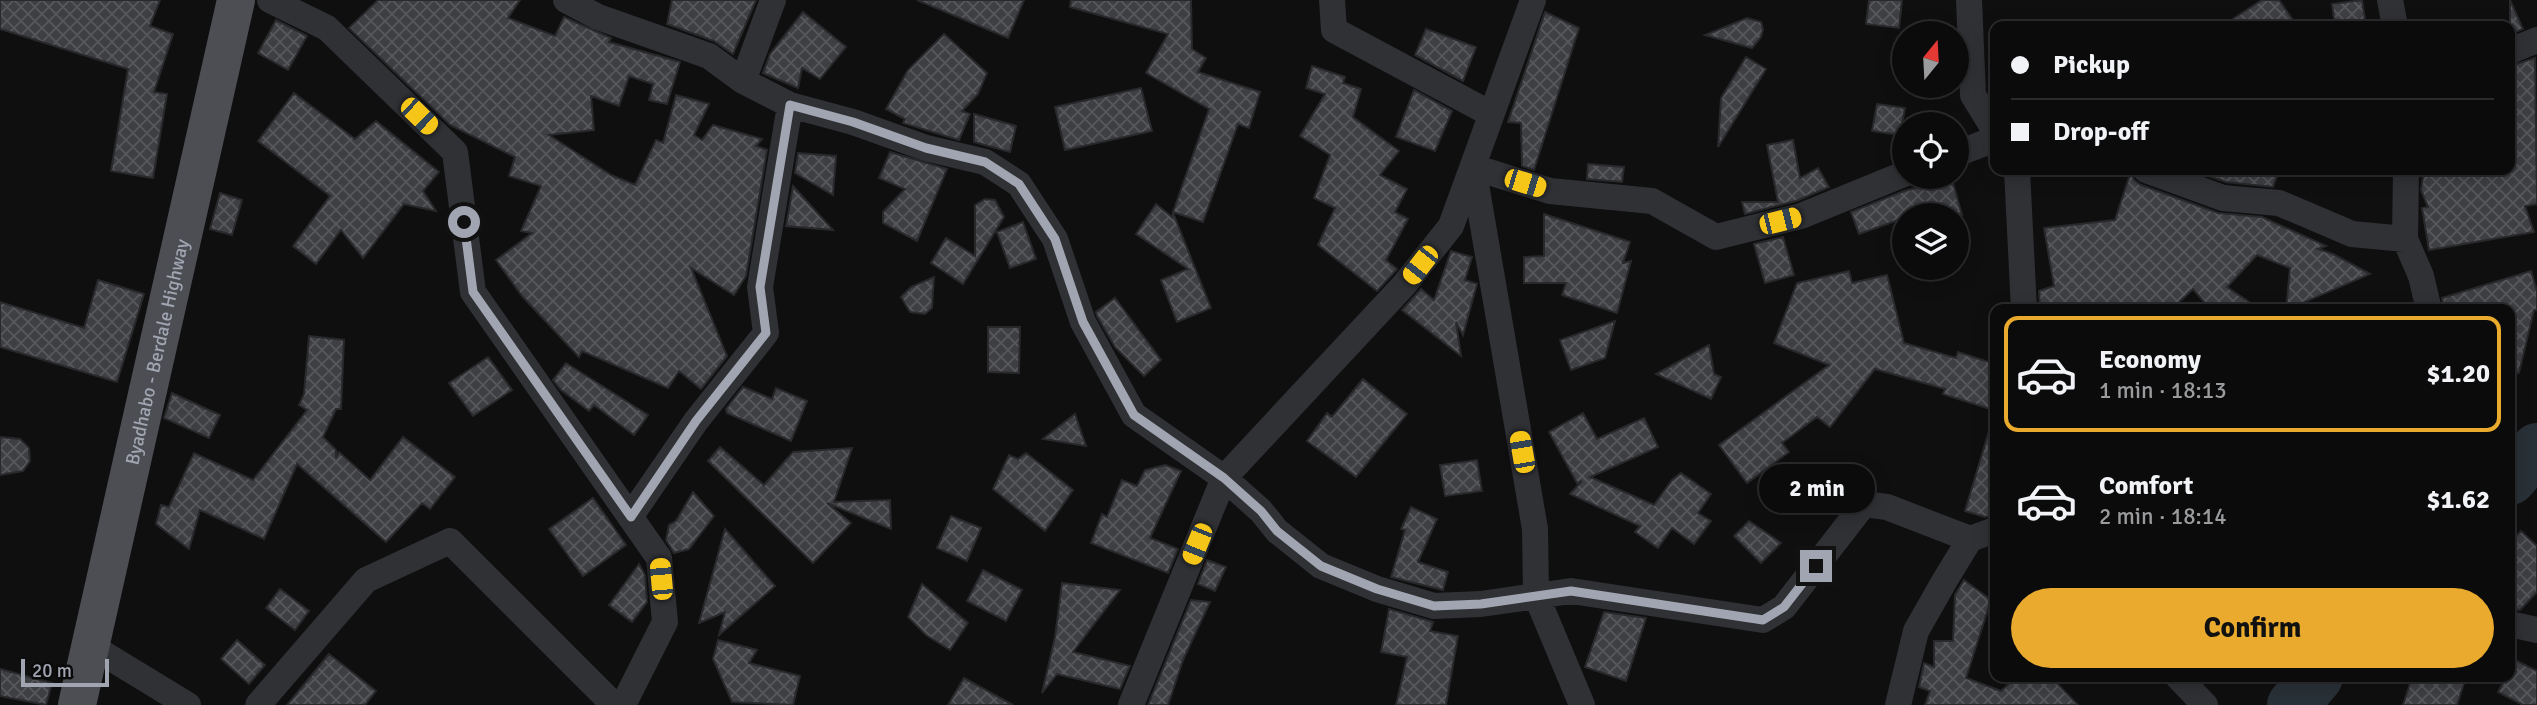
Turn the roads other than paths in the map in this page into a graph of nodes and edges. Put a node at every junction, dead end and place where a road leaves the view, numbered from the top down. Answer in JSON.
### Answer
{"nodes":[{"id":1,"x":236,"y":0,"type":"edge"},
{"id":2,"x":270,"y":0,"type":"edge"},
{"id":3,"x":566,"y":0,"type":"edge"},
{"id":4,"x":773,"y":0,"type":"edge"},
{"id":5,"x":1332,"y":0,"type":"edge"},
{"id":6,"x":1533,"y":0,"type":"edge"},
{"id":7,"x":1969,"y":0,"type":"edge"},
{"id":8,"x":2390,"y":0,"type":"edge"},
{"id":9,"x":2394,"y":21,"type":"edge"},
{"id":10,"x":2537,"y":40,"type":"edge"},
{"id":11,"x":2515,"y":49,"type":"edge"},
{"id":12,"x":743,"y":81,"type":"junction"},
{"id":13,"x":790,"y":105,"type":"junction"},
{"id":14,"x":1491,"y":114,"type":"junction"},
{"id":15,"x":1990,"y":123,"type":"edge"},
{"id":16,"x":1990,"y":141,"type":"edge"},
{"id":17,"x":1969,"y":149,"type":"edge"},
{"id":18,"x":1474,"y":167,"type":"junction"},
{"id":19,"x":2017,"y":175,"type":"edge"},
{"id":20,"x":2160,"y":175,"type":"edge"},
{"id":21,"x":2406,"y":175,"type":"edge"},
{"id":22,"x":1892,"y":179,"type":"edge"},
{"id":23,"x":2405,"y":239,"type":"junction"},
{"id":24,"x":2024,"y":304,"type":"edge"},
{"id":25,"x":2428,"y":304,"type":"edge"},
{"id":26,"x":1224,"y":478,"type":"junction"},
{"id":27,"x":631,"y":517,"type":"junction"},
{"id":28,"x":1990,"y":532,"type":"edge"},
{"id":29,"x":1970,"y":539,"type":"junction"},
{"id":30,"x":1536,"y":594,"type":"junction"},
{"id":31,"x":2515,"y":625,"type":"edge"},
{"id":32,"x":2537,"y":630,"type":"edge"},
{"id":33,"x":91,"y":646,"type":"junction"},
{"id":34,"x":2183,"y":682,"type":"edge"},
{"id":35,"x":77,"y":705,"type":"edge"},
{"id":36,"x":188,"y":705,"type":"edge"},
{"id":37,"x":258,"y":705,"type":"edge"},
{"id":38,"x":614,"y":705,"type":"edge"},
{"id":39,"x":623,"y":705,"type":"edge"},
{"id":40,"x":1131,"y":705,"type":"edge"},
{"id":41,"x":1582,"y":705,"type":"edge"},
{"id":42,"x":1898,"y":705,"type":"edge"},
{"id":43,"x":2205,"y":705,"type":"edge"}],
"edges":[{"from":1,"to":33,"type":"main road","name":"Byadhabo - Berdale Highway"},
{"from":2,"to":27,"type":"street"},
{"from":3,"to":12,"type":"street"},
{"from":4,"to":12,"type":"street"},
{"from":5,"to":14,"type":"street"},
{"from":6,"to":14,"type":"street"},
{"from":7,"to":15,"type":"street"},
{"from":8,"to":9,"type":"street"},
{"from":10,"to":11,"type":"street"},
{"from":12,"to":13,"type":"street"},
{"from":13,"to":26,"type":"street"},
{"from":13,"to":27,"type":"street"},
{"from":14,"to":18,"type":"street"},
{"from":16,"to":17,"type":"street"},
{"from":18,"to":22,"type":"street"},
{"from":18,"to":26,"type":"street"},
{"from":18,"to":30,"type":"street"},
{"from":19,"to":24,"type":"street"},
{"from":20,"to":23,"type":"street"},
{"from":21,"to":23,"type":"street"},
{"from":23,"to":25,"type":"street"},
{"from":26,"to":30,"type":"street"},
{"from":26,"to":40,"type":"street"},
{"from":27,"to":39,"type":"street"},
{"from":28,"to":29,"type":"street"},
{"from":29,"to":30,"type":"street"},
{"from":29,"to":42,"type":"street"},
{"from":30,"to":41,"type":"street"},
{"from":31,"to":32,"type":"street"},
{"from":33,"to":35,"type":"main road","name":"Byadhabo - Berdale Highway"},
{"from":33,"to":36,"type":"street"},
{"from":34,"to":43,"type":"street"},
{"from":37,"to":38,"type":"street"}]}
